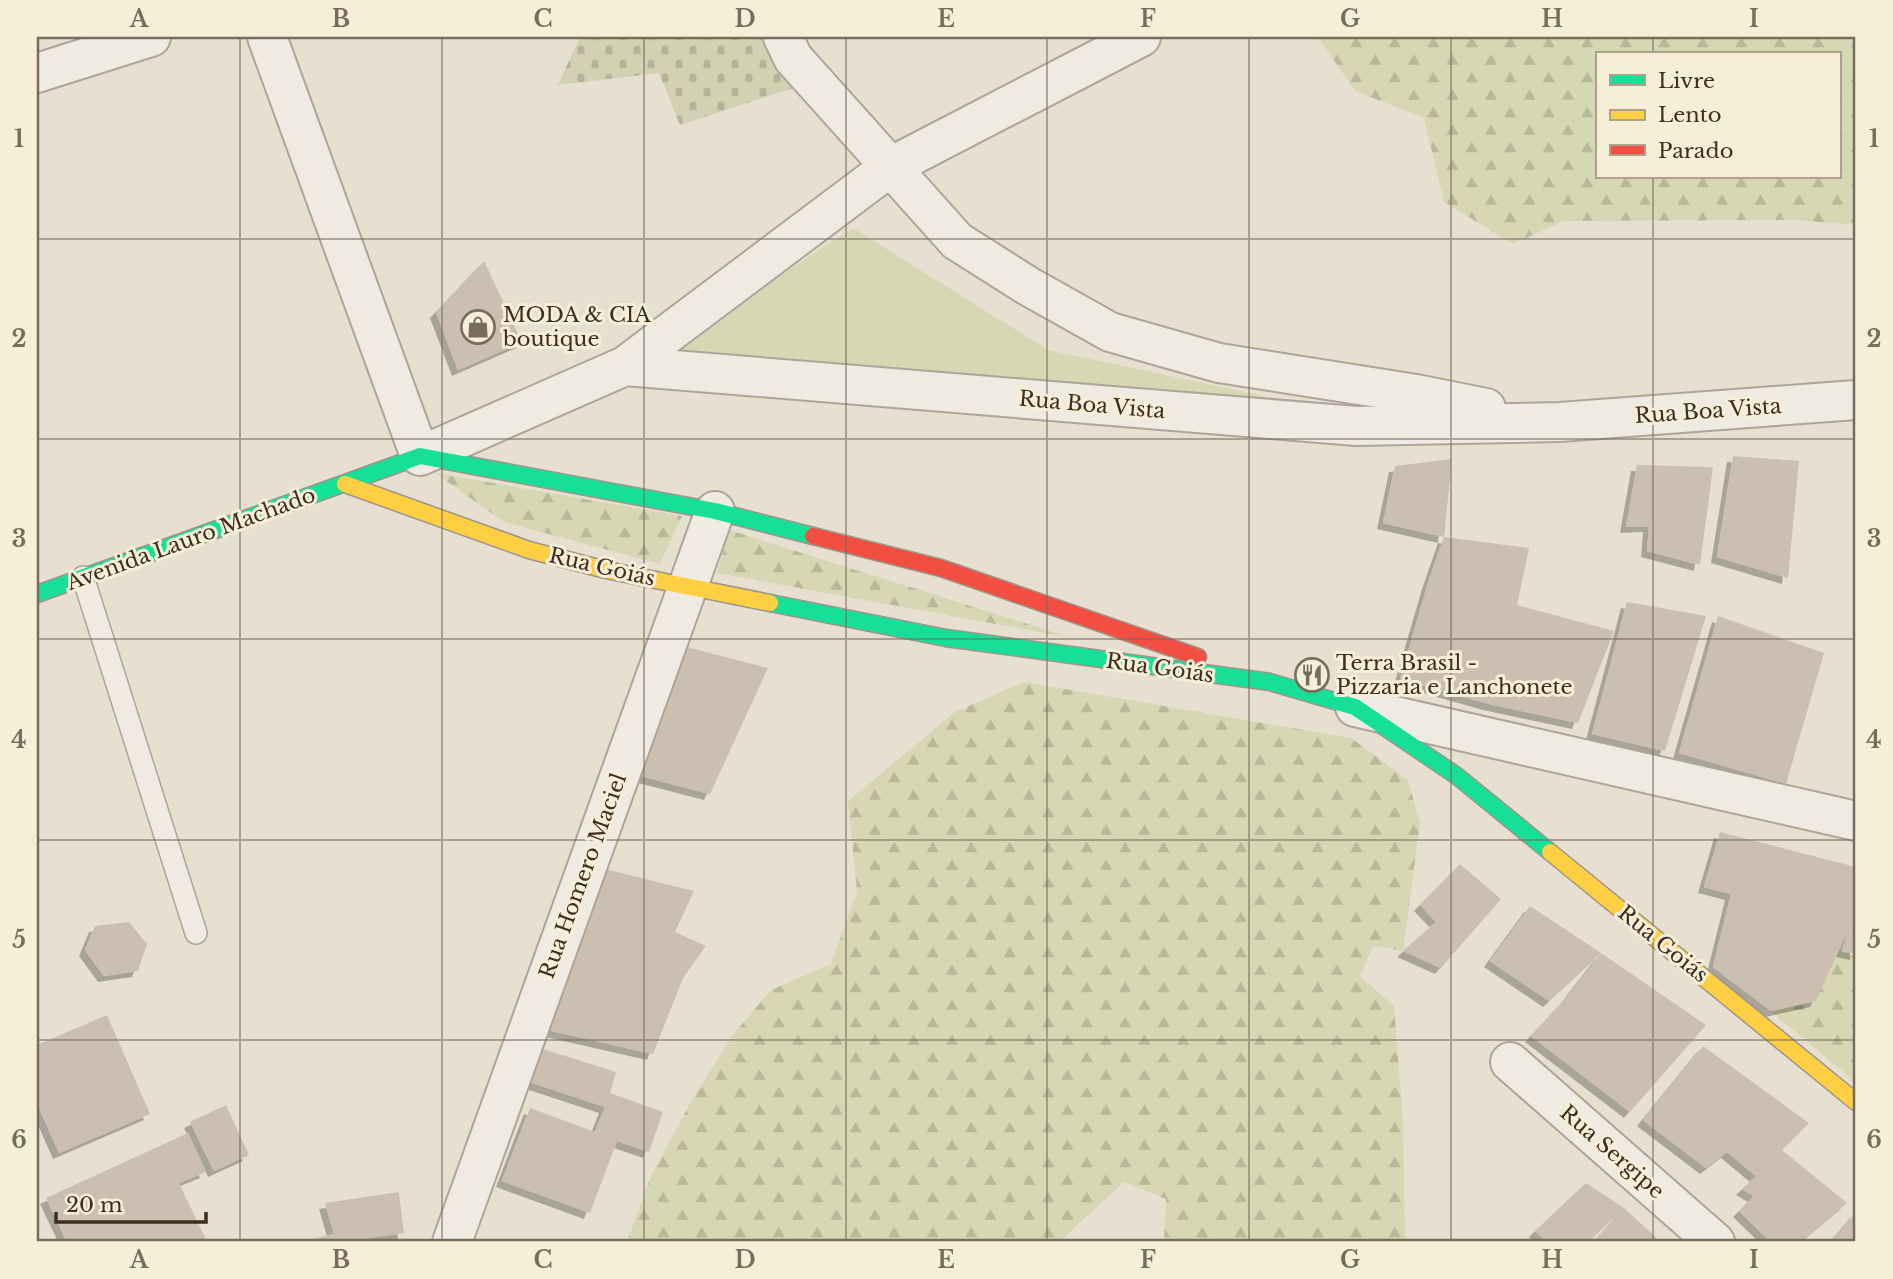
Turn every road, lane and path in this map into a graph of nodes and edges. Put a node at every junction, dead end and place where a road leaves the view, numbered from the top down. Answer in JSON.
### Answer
{"nodes":[{"id":1,"x":151,"y":37,"type":"edge"},
{"id":2,"x":267,"y":37,"type":"edge"},
{"id":3,"x":783,"y":37,"type":"edge"},
{"id":4,"x":1141,"y":37,"type":"edge"},
{"id":5,"x":37,"y":73,"type":"edge"},
{"id":6,"x":890,"y":167,"type":"junction"},
{"id":7,"x":625,"y":366,"type":"junction"},
{"id":8,"x":1856,"y":401,"type":"edge"},
{"id":9,"x":1560,"y":422,"type":"junction"},
{"id":10,"x":421,"y":456,"type":"junction"},
{"id":11,"x":345,"y":484,"type":"junction"},
{"id":12,"x":715,"y":511,"type":"junction"},
{"id":13,"x":83,"y":578,"type":"junction"},
{"id":14,"x":688,"y":587,"type":"junction"},
{"id":15,"x":37,"y":594,"type":"edge"},
{"id":16,"x":1270,"y":682,"type":"junction"},
{"id":17,"x":1355,"y":707,"type":"junction"},
{"id":18,"x":1856,"y":821,"type":"edge"},
{"id":19,"x":196,"y":933,"type":"dead end"},
{"id":20,"x":1510,"y":1062,"type":"dead end"},
{"id":21,"x":1856,"y":1102,"type":"edge"},
{"id":22,"x":452,"y":1242,"type":"edge"},
{"id":23,"x":1715,"y":1242,"type":"edge"}],
"edges":[{"from":1,"to":5,"type":"street"},
{"from":2,"to":10,"type":"street"},
{"from":3,"to":6,"type":"street","name":"Rua Boa Vista"},
{"from":4,"to":6,"type":"street"},
{"from":6,"to":7,"type":"street"},
{"from":6,"to":9,"type":"street","name":"Rua Boa Vista"},
{"from":7,"to":9,"type":"street","name":"Rua Boa Vista"},
{"from":7,"to":10,"type":"street"},
{"from":8,"to":9,"type":"street","name":"Rua Boa Vista"},
{"from":10,"to":11,"type":"street","name":"Avenida Lauro Machado"},
{"from":10,"to":12,"type":"street"},
{"from":11,"to":13,"type":"street","name":"Avenida Lauro Machado"},
{"from":11,"to":14,"type":"street","name":"Rua Goiás"},
{"from":12,"to":14,"type":"street","name":"Rua Homero Maciel"},
{"from":12,"to":16,"type":"street"},
{"from":13,"to":15,"type":"street","name":"Avenida Lauro Machado"},
{"from":13,"to":19,"type":"lane"},
{"from":14,"to":16,"type":"street","name":"Rua Goiás"},
{"from":14,"to":22,"type":"street","name":"Rua Homero Maciel"},
{"from":16,"to":17,"type":"street","name":"Rua Goiás"},
{"from":17,"to":18,"type":"street"},
{"from":17,"to":21,"type":"street","name":"Rua Goiás"},
{"from":20,"to":23,"type":"street","name":"Rua Sergipe"}]}
